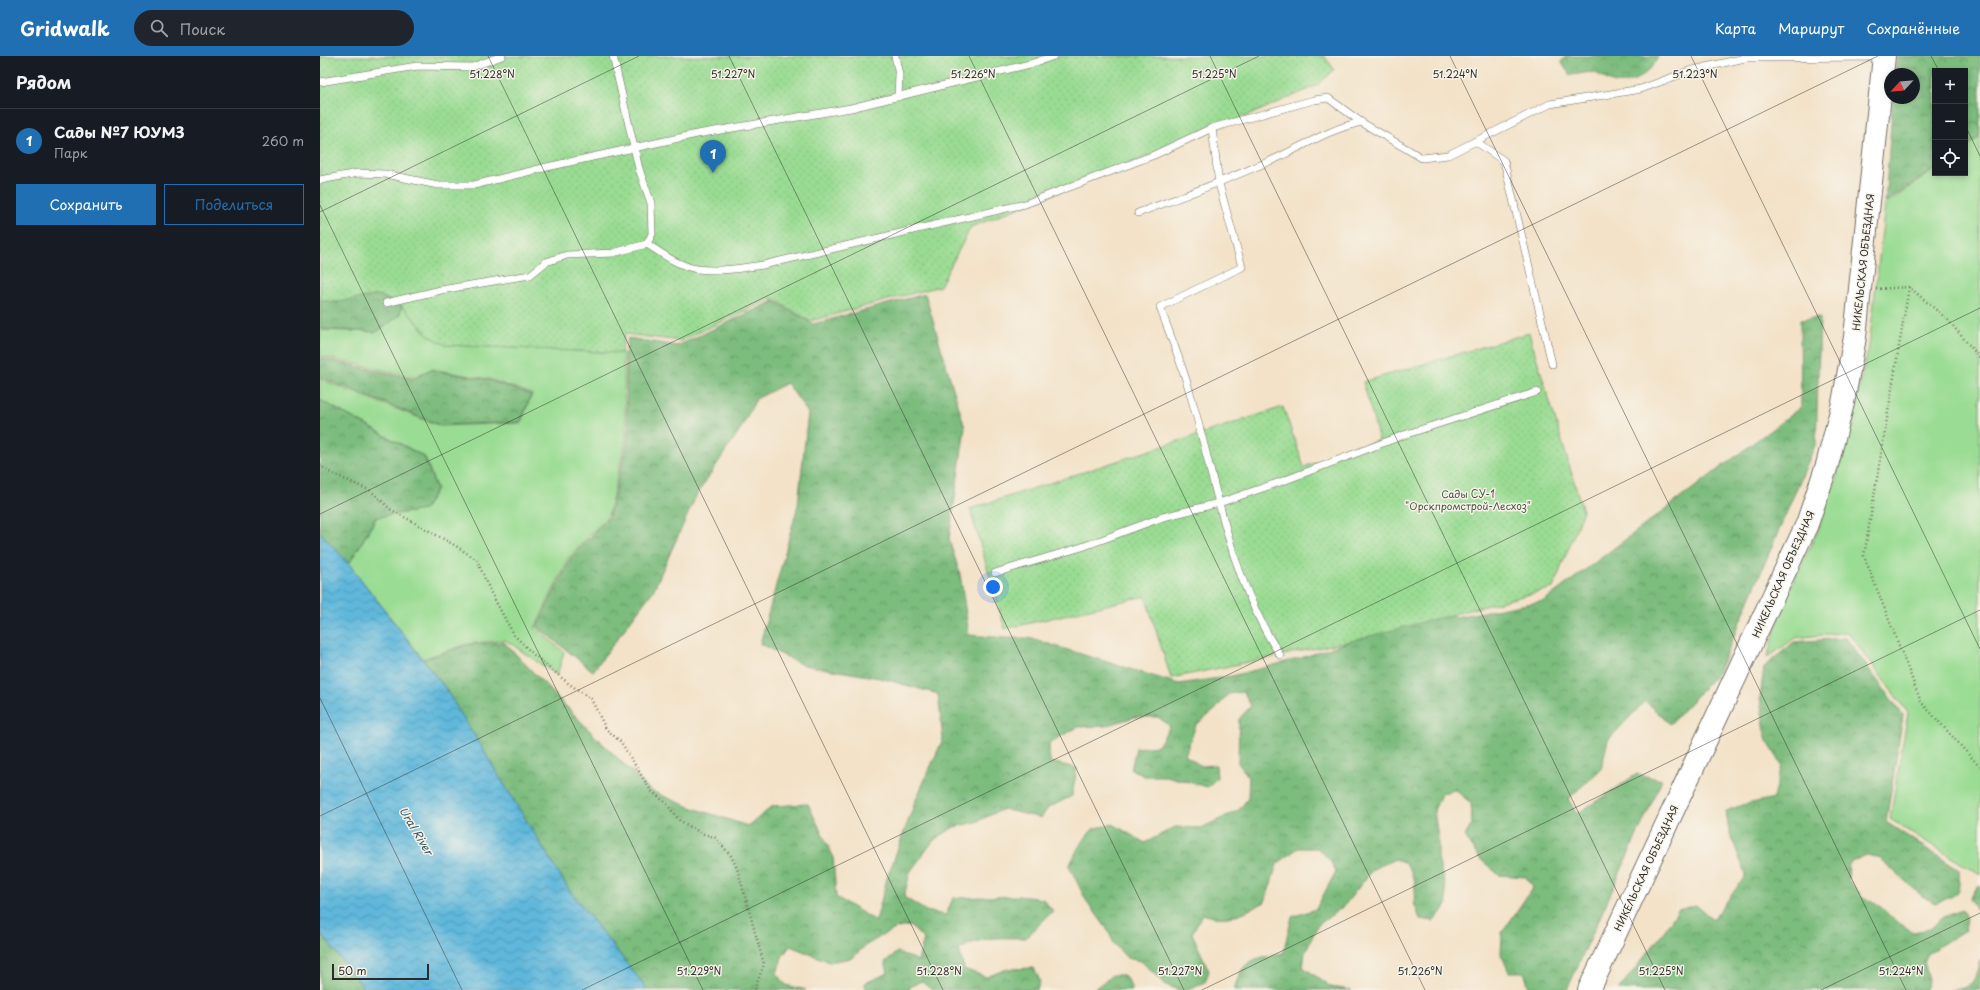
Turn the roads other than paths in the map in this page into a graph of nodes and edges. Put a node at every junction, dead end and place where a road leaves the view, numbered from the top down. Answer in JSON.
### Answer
{"nodes":[{"id":1,"x":502,"y":56,"type":"edge"},
{"id":2,"x":613,"y":56,"type":"edge"},
{"id":3,"x":895,"y":56,"type":"edge"},
{"id":4,"x":1054,"y":56,"type":"edge"},
{"id":5,"x":1884,"y":57,"type":"edge"},
{"id":6,"x":320,"y":82,"type":"edge"},
{"id":7,"x":898,"y":97,"type":"junction"},
{"id":8,"x":1360,"y":122,"type":"junction"},
{"id":9,"x":1212,"y":128,"type":"junction"},
{"id":10,"x":1475,"y":141,"type":"junction"},
{"id":11,"x":634,"y":148,"type":"junction"},
{"id":12,"x":320,"y":180,"type":"edge"},
{"id":13,"x":1219,"y":184,"type":"junction"},
{"id":14,"x":1138,"y":213,"type":"dead end"},
{"id":15,"x":647,"y":244,"type":"junction"},
{"id":16,"x":386,"y":303,"type":"dead end"},
{"id":17,"x":1552,"y":364,"type":"dead end"},
{"id":18,"x":1537,"y":392,"type":"dead end"},
{"id":19,"x":1219,"y":503,"type":"junction"},
{"id":20,"x":995,"y":573,"type":"dead end"},
{"id":21,"x":1280,"y":655,"type":"dead end"},
{"id":22,"x":1589,"y":990,"type":"edge"}],
"edges":[{"from":1,"to":6,"type":"lane"},
{"from":2,"to":11,"type":"lane"},
{"from":3,"to":7,"type":"lane"},
{"from":4,"to":7,"type":"lane"},
{"from":5,"to":10,"type":"lane"},
{"from":5,"to":22,"type":"main road","name":"НИКЕЛЬСКАЯ ОБЪЕЗДНАЯ"},
{"from":7,"to":11,"type":"lane"},
{"from":8,"to":9,"type":"lane"},
{"from":8,"to":10,"type":"lane"},
{"from":8,"to":13,"type":"lane"},
{"from":9,"to":13,"type":"lane"},
{"from":9,"to":15,"type":"lane"},
{"from":10,"to":17,"type":"lane"},
{"from":11,"to":12,"type":"lane"},
{"from":11,"to":15,"type":"lane"},
{"from":13,"to":14,"type":"lane"},
{"from":13,"to":19,"type":"lane"},
{"from":15,"to":16,"type":"lane"},
{"from":18,"to":19,"type":"lane"},
{"from":19,"to":20,"type":"lane"},
{"from":19,"to":21,"type":"lane"}]}
